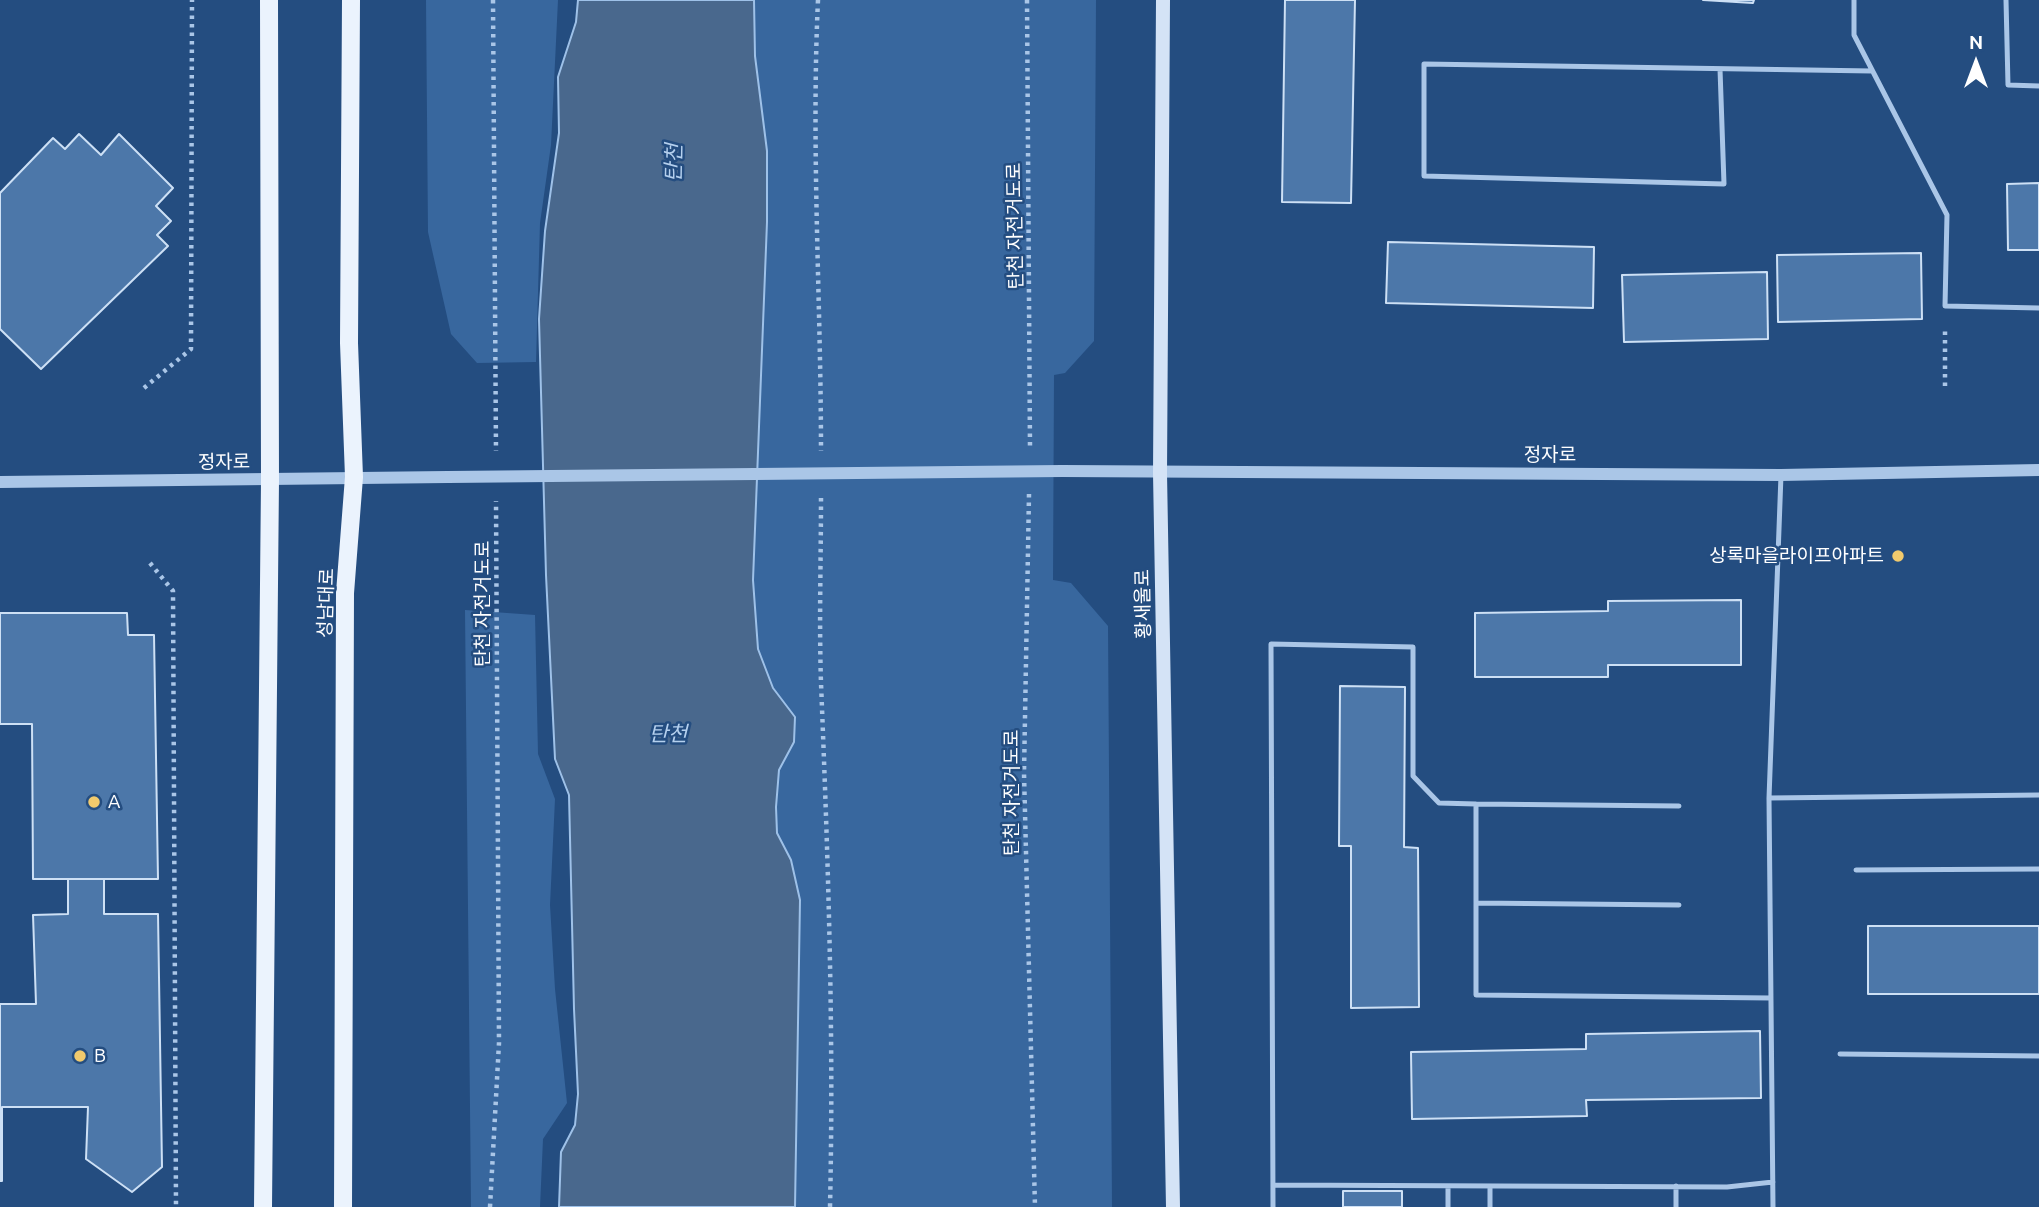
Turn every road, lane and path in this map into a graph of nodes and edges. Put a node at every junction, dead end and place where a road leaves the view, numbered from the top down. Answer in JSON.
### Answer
{"nodes":[{"id":1,"x":192,"y":0,"type":"edge"},
{"id":2,"x":269,"y":0,"type":"edge"},
{"id":3,"x":351,"y":0,"type":"edge"},
{"id":4,"x":493,"y":0,"type":"edge"},
{"id":5,"x":818,"y":0,"type":"edge"},
{"id":6,"x":1027,"y":0,"type":"edge"},
{"id":7,"x":1163,"y":0,"type":"edge"},
{"id":8,"x":1854,"y":0,"type":"edge"},
{"id":9,"x":2006,"y":0,"type":"edge"},
{"id":10,"x":1720,"y":69,"type":"junction"},
{"id":11,"x":1872,"y":71,"type":"junction"},
{"id":12,"x":2039,"y":86,"type":"edge"},
{"id":13,"x":1945,"y":306,"type":"junction"},
{"id":14,"x":2039,"y":308,"type":"edge"},
{"id":15,"x":1945,"y":386,"type":"dead end"},
{"id":16,"x":144,"y":388,"type":"dead end"},
{"id":17,"x":821,"y":457,"type":"dead end"},
{"id":18,"x":1030,"y":457,"type":"dead end"},
{"id":19,"x":496,"y":459,"type":"dead end"},
{"id":20,"x":2039,"y":470,"type":"edge"},
{"id":21,"x":1160,"y":473,"type":"junction"},
{"id":22,"x":1781,"y":475,"type":"junction"},
{"id":23,"x":354,"y":477,"type":"junction"},
{"id":24,"x":270,"y":480,"type":"junction"},
{"id":25,"x":0,"y":482,"type":"edge"},
{"id":26,"x":821,"y":484,"type":"dead end"},
{"id":27,"x":1029,"y":484,"type":"dead end"},
{"id":28,"x":496,"y":500,"type":"dead end"},
{"id":29,"x":150,"y":562,"type":"dead end"},
{"id":30,"x":2039,"y":795,"type":"edge"},
{"id":31,"x":1769,"y":798,"type":"junction"},
{"id":32,"x":1476,"y":804,"type":"junction"},
{"id":33,"x":1679,"y":806,"type":"dead end"},
{"id":34,"x":2039,"y":869,"type":"edge"},
{"id":35,"x":1856,"y":870,"type":"dead end"},
{"id":36,"x":1476,"y":903,"type":"junction"},
{"id":37,"x":1679,"y":905,"type":"dead end"},
{"id":38,"x":1771,"y":998,"type":"junction"},
{"id":39,"x":1840,"y":1054,"type":"dead end"},
{"id":40,"x":2039,"y":1056,"type":"edge"},
{"id":41,"x":1773,"y":1182,"type":"junction"},
{"id":42,"x":1273,"y":1185,"type":"junction"},
{"id":43,"x":1448,"y":1186,"type":"junction"},
{"id":44,"x":1490,"y":1186,"type":"junction"},
{"id":45,"x":1676,"y":1186,"type":"junction"},
{"id":46,"x":176,"y":1207,"type":"edge"},
{"id":47,"x":263,"y":1207,"type":"edge"},
{"id":48,"x":342,"y":1207,"type":"edge"},
{"id":49,"x":490,"y":1207,"type":"edge"},
{"id":50,"x":830,"y":1207,"type":"edge"},
{"id":51,"x":1035,"y":1207,"type":"edge"},
{"id":52,"x":1173,"y":1207,"type":"edge"},
{"id":53,"x":1273,"y":1207,"type":"edge"},
{"id":54,"x":1448,"y":1207,"type":"edge"},
{"id":55,"x":1490,"y":1207,"type":"edge"},
{"id":56,"x":1676,"y":1207,"type":"edge"},
{"id":57,"x":1773,"y":1207,"type":"edge"}],
"edges":[{"from":1,"to":16,"type":"path"},
{"from":2,"to":24,"type":"main road"},
{"from":3,"to":23,"type":"main road","name":"성남대로"},
{"from":4,"to":19,"type":"path"},
{"from":5,"to":17,"type":"path"},
{"from":6,"to":18,"type":"path","name":"탄천 자전거도로"},
{"from":7,"to":21,"type":"main road","name":"황새울로"},
{"from":8,"to":11,"type":"lane"},
{"from":9,"to":12,"type":"lane"},
{"from":10,"to":10,"type":"lane"},
{"from":10,"to":11,"type":"lane"},
{"from":11,"to":13,"type":"lane"},
{"from":13,"to":14,"type":"lane"},
{"from":13,"to":15,"type":"path"},
{"from":20,"to":22,"type":"street","name":"정자로"},
{"from":21,"to":22,"type":"street","name":"정자로"},
{"from":21,"to":23,"type":"street","name":"정자로","bridge":true},
{"from":21,"to":52,"type":"main road","name":"황새울로"},
{"from":22,"to":31,"type":"lane"},
{"from":23,"to":24,"type":"street","name":"정자로"},
{"from":23,"to":48,"type":"main road","name":"성남대로"},
{"from":24,"to":25,"type":"street","name":"정자로"},
{"from":24,"to":47,"type":"main road"},
{"from":26,"to":50,"type":"path"},
{"from":27,"to":51,"type":"path","name":"탄천 자전거도로"},
{"from":28,"to":49,"type":"path","name":"탄천 자전거도로"},
{"from":29,"to":46,"type":"path"},
{"from":30,"to":31,"type":"lane"},
{"from":31,"to":38,"type":"lane"},
{"from":32,"to":33,"type":"lane"},
{"from":32,"to":36,"type":"lane"},
{"from":32,"to":42,"type":"lane"},
{"from":34,"to":35,"type":"lane"},
{"from":36,"to":37,"type":"lane"},
{"from":36,"to":38,"type":"lane"},
{"from":38,"to":41,"type":"lane"},
{"from":39,"to":40,"type":"lane"},
{"from":41,"to":45,"type":"lane"},
{"from":41,"to":57,"type":"lane"},
{"from":42,"to":43,"type":"lane"},
{"from":42,"to":53,"type":"lane"},
{"from":43,"to":44,"type":"lane"},
{"from":43,"to":54,"type":"lane"},
{"from":44,"to":45,"type":"lane"},
{"from":44,"to":55,"type":"lane"},
{"from":45,"to":56,"type":"lane"}]}
